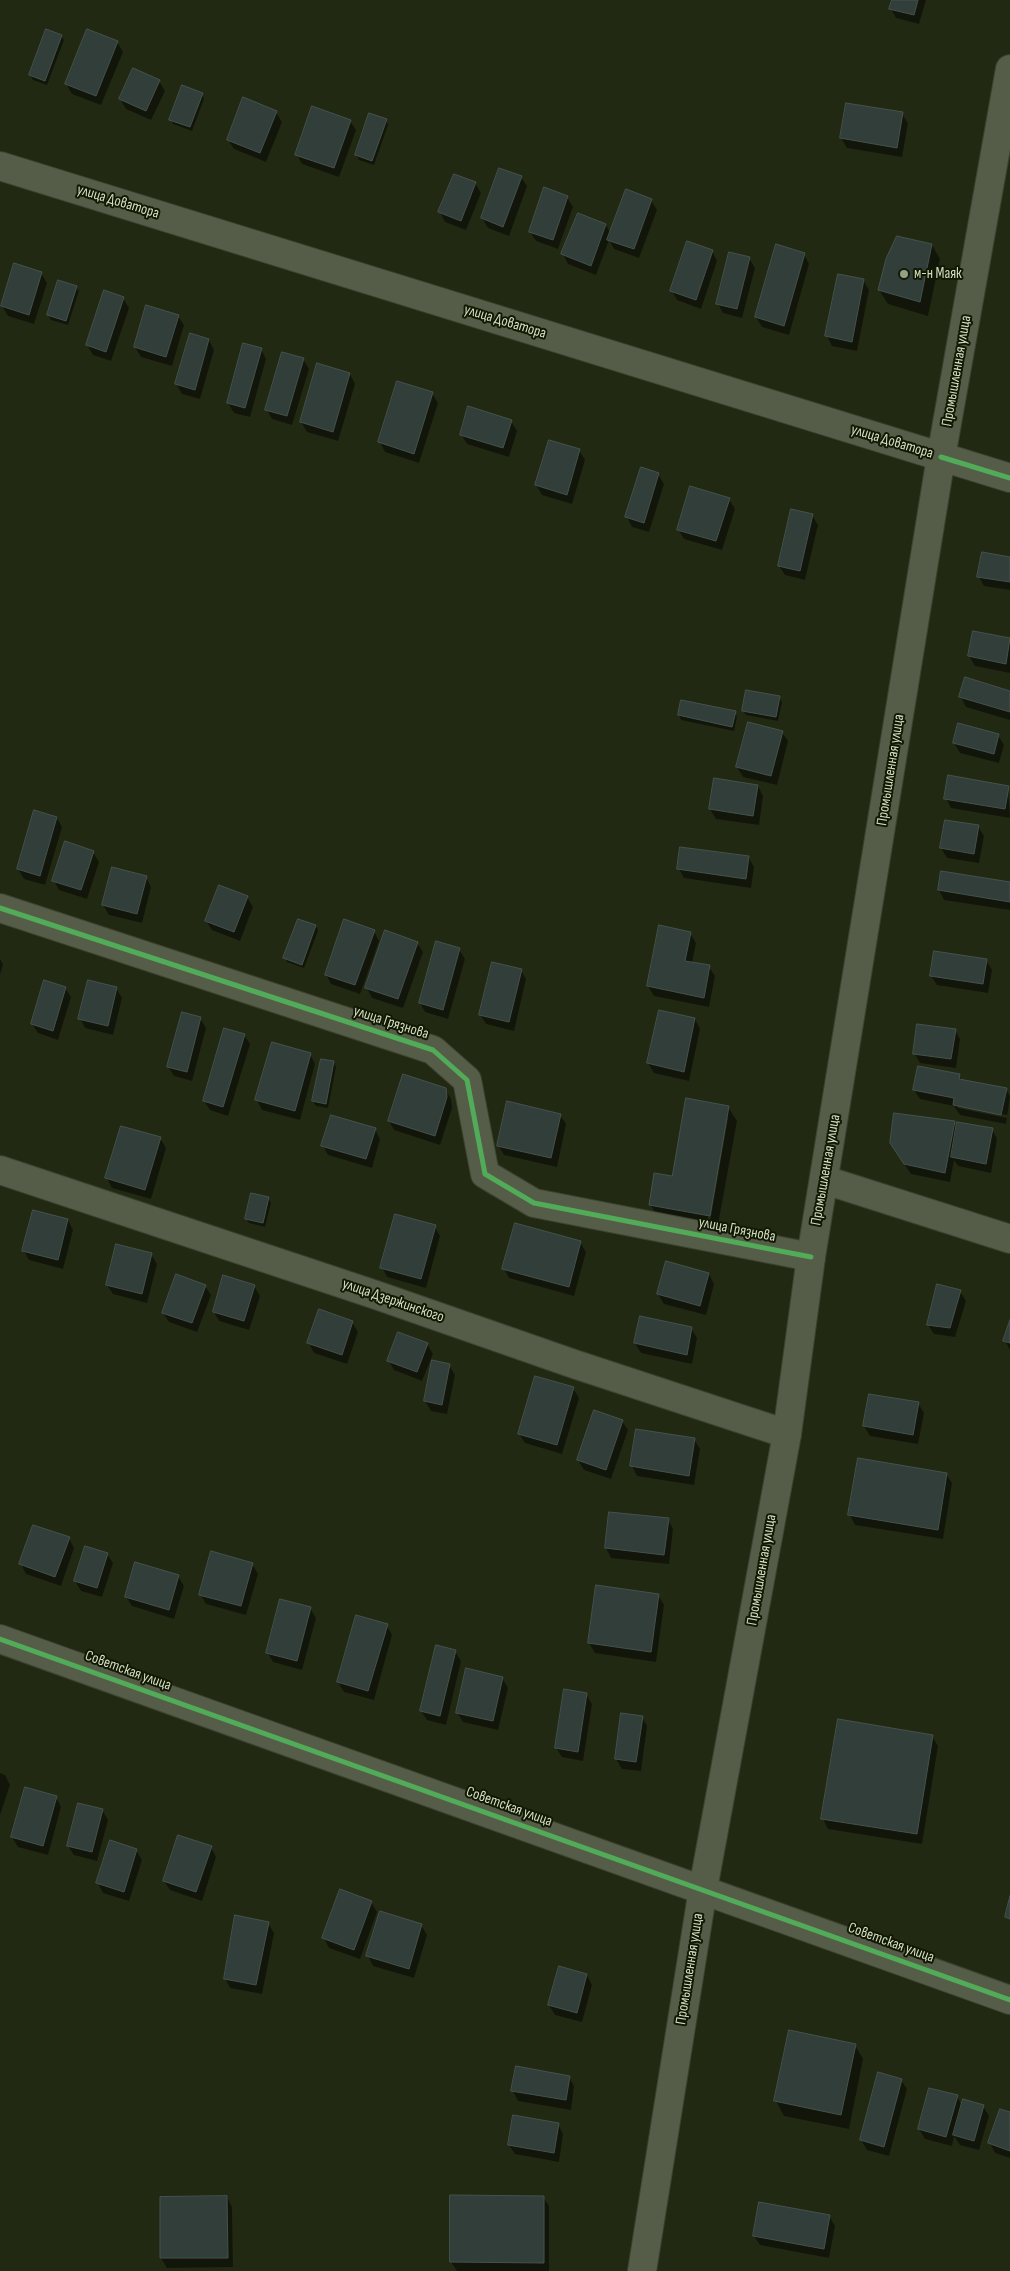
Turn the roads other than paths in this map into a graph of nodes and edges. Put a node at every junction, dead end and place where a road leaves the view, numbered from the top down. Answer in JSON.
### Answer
{"nodes":[{"id":1,"x":1010,"y":70,"type":"edge"},
{"id":2,"x":0,"y":166,"type":"edge"},
{"id":3,"x":941,"y":457,"type":"junction"},
{"id":4,"x":1010,"y":478,"type":"edge"},
{"id":5,"x":0,"y":908,"type":"edge"},
{"id":6,"x":0,"y":1170,"type":"edge"},
{"id":7,"x":825,"y":1180,"type":"junction"},
{"id":8,"x":1010,"y":1238,"type":"edge"},
{"id":9,"x":811,"y":1257,"type":"junction"},
{"id":10,"x":786,"y":1434,"type":"junction"},
{"id":11,"x":0,"y":1638,"type":"edge"},
{"id":12,"x":703,"y":1889,"type":"junction"},
{"id":13,"x":1010,"y":2000,"type":"edge"},
{"id":14,"x":642,"y":2271,"type":"edge"}],
"edges":[{"from":1,"to":3,"type":"main road","name":"Промышленная улица"},
{"from":2,"to":3,"type":"main road","name":"улица Доватора"},
{"from":3,"to":4,"type":"main road","name":"улица Доватора"},
{"from":3,"to":7,"type":"main road","name":"Промышленная улица"},
{"from":5,"to":9,"type":"main road","name":"улица Грязнова"},
{"from":6,"to":10,"type":"main road","name":"улица Дзержинского"},
{"from":7,"to":8,"type":"main road"},
{"from":7,"to":9,"type":"main road","name":"Промышленная улица"},
{"from":9,"to":10,"type":"main road","name":"Промышленная улица"},
{"from":10,"to":12,"type":"main road","name":"Промышленная улица"},
{"from":11,"to":12,"type":"main road","name":"Советская улица"},
{"from":12,"to":13,"type":"main road","name":"Советская улица"},
{"from":12,"to":14,"type":"main road","name":"Промышленная улица"}]}
